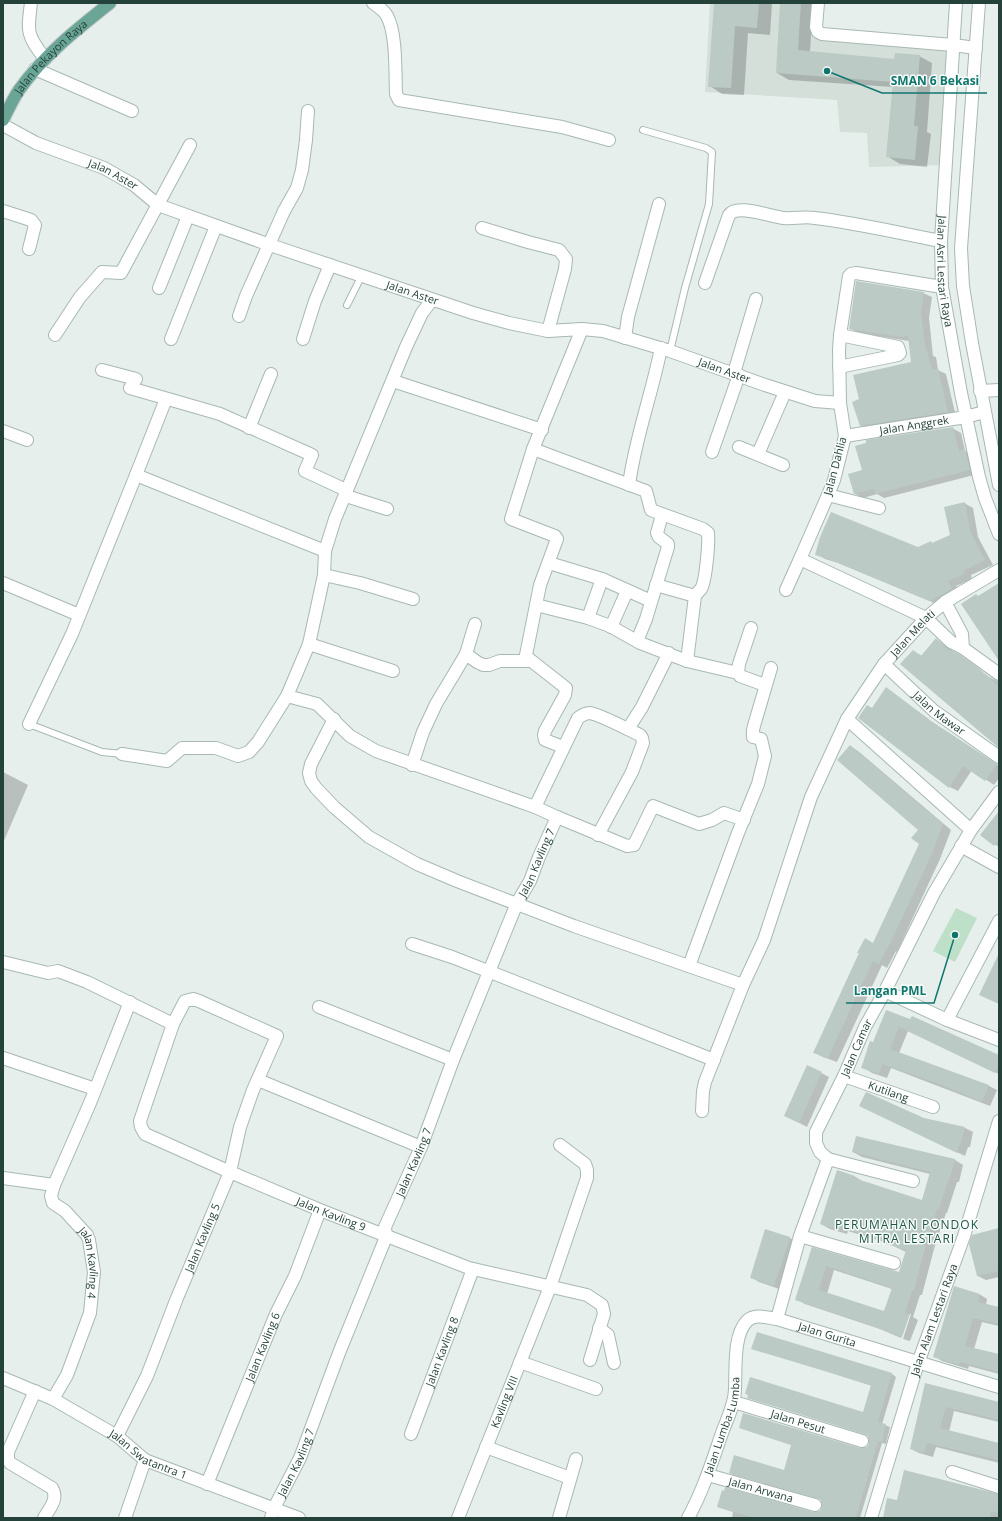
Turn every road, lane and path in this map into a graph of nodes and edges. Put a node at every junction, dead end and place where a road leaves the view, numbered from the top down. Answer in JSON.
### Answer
{"nodes":[{"id":1,"x":31,"y":3,"type":"edge"},
{"id":2,"x":110,"y":3,"type":"edge"},
{"id":3,"x":818,"y":3,"type":"edge"},
{"id":4,"x":956,"y":3,"type":"edge"},
{"id":5,"x":979,"y":3,"type":"edge"},
{"id":6,"x":378,"y":5,"type":"edge"},
{"id":7,"x":953,"y":45,"type":"junction"},
{"id":8,"x":976,"y":48,"type":"junction"},
{"id":9,"x":45,"y":59,"type":"junction"},
{"id":10,"x":35,"y":69,"type":"junction"},
{"id":11,"x":132,"y":111,"type":"dead end"},
{"id":12,"x":308,"y":111,"type":"dead end"},
{"id":13,"x":3,"y":120,"type":"edge"},
{"id":14,"x":3,"y":125,"type":"edge"},
{"id":15,"x":643,"y":130,"type":"dead end"},
{"id":16,"x":948,"y":132,"type":"junction"},
{"id":17,"x":969,"y":133,"type":"junction"},
{"id":18,"x":609,"y":140,"type":"dead end"},
{"id":19,"x":190,"y":145,"type":"dead end"},
{"id":20,"x":659,"y":204,"type":"dead end"},
{"id":21,"x":158,"y":205,"type":"junction"},
{"id":22,"x":3,"y":211,"type":"edge"},
{"id":23,"x":188,"y":216,"type":"junction"},
{"id":24,"x":216,"y":226,"type":"junction"},
{"id":25,"x":482,"y":228,"type":"dead end"},
{"id":26,"x":941,"y":241,"type":"junction"},
{"id":27,"x":270,"y":245,"type":"junction"},
{"id":28,"x":29,"y":249,"type":"dead end"},
{"id":29,"x":330,"y":264,"type":"junction"},
{"id":30,"x":362,"y":275,"type":"junction"},
{"id":31,"x":704,"y":283,"type":"dead end"},
{"id":32,"x":942,"y":287,"type":"junction"},
{"id":33,"x":159,"y":288,"type":"dead end"},
{"id":34,"x":756,"y":299,"type":"dead end"},
{"id":35,"x":432,"y":300,"type":"junction"},
{"id":36,"x":347,"y":305,"type":"dead end"},
{"id":37,"x":239,"y":316,"type":"dead end"},
{"id":38,"x":582,"y":329,"type":"junction"},
{"id":39,"x":548,"y":331,"type":"junction"},
{"id":40,"x":55,"y":335,"type":"dead end"},
{"id":41,"x":840,"y":335,"type":"junction"},
{"id":42,"x":303,"y":338,"type":"dead end"},
{"id":43,"x":625,"y":338,"type":"junction"},
{"id":44,"x":171,"y":340,"type":"dead end"},
{"id":45,"x":972,"y":343,"type":"junction"},
{"id":46,"x":952,"y":347,"type":"junction"},
{"id":47,"x":666,"y":349,"type":"junction"},
{"id":48,"x":839,"y":367,"type":"junction"},
{"id":49,"x":102,"y":370,"type":"dead end"},
{"id":50,"x":271,"y":374,"type":"dead end"},
{"id":51,"x":737,"y":374,"type":"junction"},
{"id":52,"x":393,"y":381,"type":"junction"},
{"id":53,"x":999,"y":390,"type":"edge"},
{"id":54,"x":980,"y":391,"type":"junction"},
{"id":55,"x":785,"y":392,"type":"junction"},
{"id":56,"x":166,"y":399,"type":"junction"},
{"id":57,"x":840,"y":403,"type":"junction"},
{"id":58,"x":984,"y":412,"type":"junction"},
{"id":59,"x":966,"y":416,"type":"junction"},
{"id":60,"x":249,"y":428,"type":"junction"},
{"id":61,"x":542,"y":430,"type":"junction"},
{"id":62,"x":3,"y":431,"type":"edge"},
{"id":63,"x":844,"y":436,"type":"junction"},
{"id":64,"x":27,"y":440,"type":"dead end"},
{"id":65,"x":739,"y":447,"type":"dead end"},
{"id":66,"x":533,"y":450,"type":"junction"},
{"id":67,"x":712,"y":452,"type":"dead end"},
{"id":68,"x":758,"y":454,"type":"junction"},
{"id":69,"x":783,"y":464,"type":"dead end"},
{"id":70,"x":136,"y":475,"type":"junction"},
{"id":71,"x":999,"y":484,"type":"edge"},
{"id":72,"x":629,"y":485,"type":"junction"},
{"id":73,"x":346,"y":493,"type":"junction"},
{"id":74,"x":828,"y":495,"type":"junction"},
{"id":75,"x":879,"y":508,"type":"dead end"},
{"id":76,"x":387,"y":509,"type":"dead end"},
{"id":77,"x":662,"y":515,"type":"junction"},
{"id":78,"x":999,"y":534,"type":"edge"},
{"id":79,"x":325,"y":551,"type":"junction"},
{"id":80,"x":800,"y":560,"type":"junction"},
{"id":81,"x":549,"y":563,"type":"junction"},
{"id":82,"x":999,"y":570,"type":"edge"},
{"id":83,"x":324,"y":575,"type":"junction"},
{"id":84,"x":602,"y":579,"type":"junction"},
{"id":85,"x":3,"y":583,"type":"edge"},
{"id":86,"x":656,"y":585,"type":"junction"},
{"id":87,"x":627,"y":590,"type":"junction"},
{"id":88,"x":786,"y":590,"type":"dead end"},
{"id":89,"x":695,"y":596,"type":"junction"},
{"id":90,"x":413,"y":599,"type":"dead end"},
{"id":91,"x":651,"y":600,"type":"junction"},
{"id":92,"x":945,"y":602,"type":"junction"},
{"id":93,"x":536,"y":605,"type":"junction"},
{"id":94,"x":79,"y":615,"type":"junction"},
{"id":95,"x":588,"y":618,"type":"junction"},
{"id":96,"x":926,"y":618,"type":"junction"},
{"id":97,"x":475,"y":624,"type":"dead end"},
{"id":98,"x":611,"y":626,"type":"junction"},
{"id":99,"x":751,"y":628,"type":"dead end"},
{"id":100,"x":637,"y":641,"type":"junction"},
{"id":101,"x":309,"y":644,"type":"junction"},
{"id":102,"x":963,"y":648,"type":"junction"},
{"id":103,"x":668,"y":653,"type":"junction"},
{"id":104,"x":466,"y":654,"type":"junction"},
{"id":105,"x":531,"y":661,"type":"junction"},
{"id":106,"x":687,"y":661,"type":"junction"},
{"id":107,"x":884,"y":664,"type":"junction"},
{"id":108,"x":771,"y":668,"type":"dead end"},
{"id":109,"x":393,"y":671,"type":"dead end"},
{"id":110,"x":738,"y":673,"type":"junction"},
{"id":111,"x":999,"y":674,"type":"edge"},
{"id":112,"x":765,"y":685,"type":"junction"},
{"id":113,"x":287,"y":696,"type":"junction"},
{"id":114,"x":334,"y":719,"type":"junction"},
{"id":115,"x":847,"y":719,"type":"junction"},
{"id":116,"x":29,"y":724,"type":"joint"},
{"id":117,"x":628,"y":729,"type":"junction"},
{"id":118,"x":563,"y":747,"type":"junction"},
{"id":119,"x":122,"y":754,"type":"joint"},
{"id":120,"x":999,"y":757,"type":"edge"},
{"id":121,"x":412,"y":765,"type":"junction"},
{"id":122,"x":999,"y":792,"type":"edge"},
{"id":123,"x":535,"y":807,"type":"junction"},
{"id":124,"x":557,"y":817,"type":"junction"},
{"id":125,"x":744,"y":820,"type":"junction"},
{"id":126,"x":971,"y":830,"type":"junction"},
{"id":127,"x":598,"y":835,"type":"junction"},
{"id":128,"x":961,"y":846,"type":"junction"},
{"id":129,"x":999,"y":867,"type":"edge"},
{"id":130,"x":517,"y":903,"type":"junction"},
{"id":131,"x":999,"y":921,"type":"edge"},
{"id":132,"x":412,"y":944,"type":"dead end"},
{"id":133,"x":3,"y":962,"type":"edge"},
{"id":134,"x":689,"y":966,"type":"junction"},
{"id":135,"x":490,"y":972,"type":"junction"},
{"id":136,"x":743,"y":985,"type":"junction"},
{"id":137,"x":885,"y":991,"type":"junction"},
{"id":138,"x":130,"y":1002,"type":"junction"},
{"id":139,"x":319,"y":1007,"type":"dead end"},
{"id":140,"x":947,"y":1020,"type":"junction"},
{"id":141,"x":173,"y":1024,"type":"junction"},
{"id":142,"x":277,"y":1036,"type":"joint"},
{"id":143,"x":999,"y":1040,"type":"edge"},
{"id":144,"x":3,"y":1058,"type":"edge"},
{"id":145,"x":453,"y":1060,"type":"junction"},
{"id":146,"x":714,"y":1060,"type":"junction"},
{"id":147,"x":844,"y":1076,"type":"junction"},
{"id":148,"x":258,"y":1080,"type":"junction"},
{"id":149,"x":95,"y":1089,"type":"junction"},
{"id":150,"x":932,"y":1107,"type":"dead end"},
{"id":151,"x":702,"y":1111,"type":"dead end"},
{"id":152,"x":999,"y":1121,"type":"edge"},
{"id":153,"x":560,"y":1145,"type":"dead end"},
{"id":154,"x":421,"y":1146,"type":"junction"},
{"id":155,"x":828,"y":1159,"type":"junction"},
{"id":156,"x":230,"y":1172,"type":"junction"},
{"id":157,"x":3,"y":1178,"type":"edge"},
{"id":158,"x":913,"y":1181,"type":"dead end"},
{"id":159,"x":54,"y":1185,"type":"junction"},
{"id":160,"x":320,"y":1210,"type":"junction"},
{"id":161,"x":386,"y":1236,"type":"junction"},
{"id":162,"x":800,"y":1236,"type":"junction"},
{"id":163,"x":894,"y":1263,"type":"dead end"},
{"id":164,"x":473,"y":1269,"type":"junction"},
{"id":165,"x":550,"y":1287,"type":"junction"},
{"id":166,"x":777,"y":1319,"type":"junction"},
{"id":167,"x":599,"y":1328,"type":"junction"},
{"id":168,"x":742,"y":1330,"type":"joint"},
{"id":169,"x":590,"y":1360,"type":"dead end"},
{"id":170,"x":520,"y":1362,"type":"junction"},
{"id":171,"x":614,"y":1363,"type":"dead end"},
{"id":172,"x":918,"y":1363,"type":"junction"},
{"id":173,"x":3,"y":1378,"type":"edge"},
{"id":174,"x":999,"y":1387,"type":"edge"},
{"id":175,"x":596,"y":1390,"type":"dead end"},
{"id":176,"x":35,"y":1391,"type":"junction"},
{"id":177,"x":53,"y":1399,"type":"junction"},
{"id":178,"x":734,"y":1402,"type":"junction"},
{"id":179,"x":411,"y":1434,"type":"dead end"},
{"id":180,"x":117,"y":1436,"type":"junction"},
{"id":181,"x":862,"y":1440,"type":"dead end"},
{"id":182,"x":486,"y":1448,"type":"junction"},
{"id":183,"x":576,"y":1459,"type":"dead end"},
{"id":184,"x":145,"y":1460,"type":"junction"},
{"id":185,"x":952,"y":1472,"type":"dead end"},
{"id":186,"x":708,"y":1475,"type":"junction"},
{"id":187,"x":570,"y":1478,"type":"junction"},
{"id":188,"x":207,"y":1484,"type":"junction"},
{"id":189,"x":999,"y":1487,"type":"edge"},
{"id":190,"x":815,"y":1505,"type":"dead end"},
{"id":191,"x":273,"y":1513,"type":"edge"},
{"id":192,"x":44,"y":1518,"type":"edge"},
{"id":193,"x":125,"y":1518,"type":"edge"},
{"id":194,"x":299,"y":1518,"type":"edge"},
{"id":195,"x":458,"y":1518,"type":"edge"},
{"id":196,"x":559,"y":1518,"type":"edge"},
{"id":197,"x":688,"y":1518,"type":"edge"},
{"id":198,"x":871,"y":1518,"type":"edge"}],
"edges":[{"from":1,"to":9,"type":"street"},
{"from":2,"to":9,"type":"main road","name":"Jalan Pekayon Raya"},
{"from":3,"to":7,"type":"street"},
{"from":4,"to":7,"type":"street","name":"Jalan Asri Lestari Raya"},
{"from":5,"to":8,"type":"street","name":"Jalan Asri Lestari Raya"},
{"from":6,"to":18,"type":"street"},
{"from":7,"to":8,"type":"street"},
{"from":7,"to":16,"type":"street","name":"Jalan Asri Lestari Raya"},
{"from":8,"to":17,"type":"street","name":"Jalan Asri Lestari Raya"},
{"from":9,"to":10,"type":"main road","name":"Jalan Pekayon Raya"},
{"from":10,"to":11,"type":"street"},
{"from":10,"to":13,"type":"main road","name":"Jalan Pekayon Raya"},
{"from":12,"to":27,"type":"street"},
{"from":14,"to":21,"type":"street","name":"Jalan Aster"},
{"from":15,"to":47,"type":"lane"},
{"from":16,"to":17,"type":"street"},
{"from":16,"to":26,"type":"street","name":"Jalan Asri Lestari Raya"},
{"from":17,"to":45,"type":"street","name":"Jalan Asri Lestari Raya"},
{"from":19,"to":21,"type":"street"},
{"from":20,"to":43,"type":"street"},
{"from":21,"to":23,"type":"street","name":"Jalan Aster"},
{"from":21,"to":40,"type":"street"},
{"from":22,"to":28,"type":"street"},
{"from":23,"to":24,"type":"street","name":"Jalan Aster"},
{"from":23,"to":33,"type":"street"},
{"from":24,"to":27,"type":"street","name":"Jalan Aster"},
{"from":24,"to":44,"type":"street"},
{"from":25,"to":39,"type":"street"},
{"from":26,"to":31,"type":"street"},
{"from":26,"to":32,"type":"street","name":"Jalan Asri Lestari Raya"},
{"from":27,"to":29,"type":"street","name":"Jalan Aster"},
{"from":27,"to":37,"type":"street"},
{"from":29,"to":30,"type":"street","name":"Jalan Aster"},
{"from":29,"to":42,"type":"street"},
{"from":30,"to":35,"type":"street","name":"Jalan Aster"},
{"from":30,"to":36,"type":"lane"},
{"from":32,"to":41,"type":"street","name":"Jalan Dahlia"},
{"from":32,"to":46,"type":"street","name":"Jalan Asri Lestari Raya"},
{"from":34,"to":51,"type":"street"},
{"from":35,"to":39,"type":"street","name":"Jalan Aster"},
{"from":35,"to":52,"type":"street"},
{"from":38,"to":39,"type":"street","name":"Jalan Aster"},
{"from":38,"to":43,"type":"street","name":"Jalan Aster"},
{"from":38,"to":61,"type":"street"},
{"from":41,"to":48,"type":"street","name":"Jalan Dahlia"},
{"from":41,"to":48,"type":"street"},
{"from":43,"to":47,"type":"street","name":"Jalan Aster"},
{"from":45,"to":46,"type":"street"},
{"from":45,"to":54,"type":"street","name":"Jalan Asri Lestari Raya"},
{"from":46,"to":59,"type":"street","name":"Jalan Asri Lestari Raya"},
{"from":47,"to":51,"type":"street","name":"Jalan Aster"},
{"from":47,"to":72,"type":"street"},
{"from":48,"to":57,"type":"street","name":"Jalan Dahlia"},
{"from":49,"to":56,"type":"street"},
{"from":50,"to":60,"type":"street"},
{"from":51,"to":55,"type":"street","name":"Jalan Aster"},
{"from":51,"to":67,"type":"street"},
{"from":52,"to":61,"type":"street"},
{"from":52,"to":73,"type":"street"},
{"from":53,"to":54,"type":"street"},
{"from":54,"to":58,"type":"street","name":"Jalan Asri Lestari Raya"},
{"from":55,"to":57,"type":"street","name":"Jalan Aster"},
{"from":55,"to":68,"type":"street"},
{"from":56,"to":60,"type":"street"},
{"from":56,"to":70,"type":"street"},
{"from":57,"to":63,"type":"street","name":"Jalan Dahlia"},
{"from":58,"to":59,"type":"street","name":"Jalan Anggrek"},
{"from":58,"to":71,"type":"street","name":"Jalan Asri Lestari Raya"},
{"from":59,"to":63,"type":"street","name":"Jalan Anggrek"},
{"from":59,"to":78,"type":"street","name":"Jalan Asri Lestari Raya"},
{"from":60,"to":73,"type":"street"},
{"from":61,"to":66,"type":"street"},
{"from":62,"to":64,"type":"street"},
{"from":63,"to":74,"type":"street","name":"Jalan Dahlia"},
{"from":65,"to":68,"type":"street"},
{"from":66,"to":72,"type":"street"},
{"from":66,"to":81,"type":"street"},
{"from":68,"to":69,"type":"street"},
{"from":70,"to":79,"type":"street"},
{"from":70,"to":94,"type":"street"},
{"from":72,"to":77,"type":"street"},
{"from":73,"to":76,"type":"street"},
{"from":73,"to":79,"type":"street"},
{"from":74,"to":75,"type":"street"},
{"from":74,"to":80,"type":"street","name":"Jalan Dahlia"},
{"from":77,"to":86,"type":"street"},
{"from":77,"to":89,"type":"street"},
{"from":79,"to":83,"type":"street"},
{"from":80,"to":88,"type":"street","name":"Jalan Dahlia"},
{"from":80,"to":96,"type":"street"},
{"from":81,"to":84,"type":"street"},
{"from":81,"to":93,"type":"street"},
{"from":82,"to":92,"type":"street","name":"Jalan Melati"},
{"from":83,"to":90,"type":"street"},
{"from":83,"to":101,"type":"street"},
{"from":84,"to":87,"type":"street"},
{"from":84,"to":95,"type":"street"},
{"from":85,"to":94,"type":"street"},
{"from":86,"to":89,"type":"street"},
{"from":86,"to":91,"type":"street"},
{"from":87,"to":91,"type":"street"},
{"from":87,"to":98,"type":"street"},
{"from":89,"to":106,"type":"street"},
{"from":91,"to":100,"type":"street"},
{"from":92,"to":96,"type":"street","name":"Jalan Melati"},
{"from":92,"to":102,"type":"street"},
{"from":93,"to":95,"type":"street"},
{"from":93,"to":105,"type":"street"},
{"from":94,"to":116,"type":"street"},
{"from":95,"to":98,"type":"street"},
{"from":96,"to":102,"type":"street"},
{"from":96,"to":107,"type":"street","name":"Jalan Melati"},
{"from":97,"to":104,"type":"street"},
{"from":98,"to":100,"type":"street"},
{"from":99,"to":110,"type":"street"},
{"from":100,"to":103,"type":"street"},
{"from":101,"to":109,"type":"street"},
{"from":101,"to":113,"type":"street"},
{"from":102,"to":111,"type":"street"},
{"from":103,"to":106,"type":"street"},
{"from":103,"to":117,"type":"street"},
{"from":104,"to":105,"type":"street"},
{"from":104,"to":121,"type":"street"},
{"from":105,"to":118,"type":"street"},
{"from":106,"to":110,"type":"street"},
{"from":107,"to":115,"type":"street","name":"Jalan Melati"},
{"from":107,"to":120,"type":"street","name":"Jalan Mawar"},
{"from":108,"to":112,"type":"street"},
{"from":110,"to":112,"type":"street"},
{"from":112,"to":125,"type":"street"},
{"from":113,"to":114,"type":"street"},
{"from":113,"to":119,"type":"street"},
{"from":114,"to":121,"type":"street"},
{"from":114,"to":130,"type":"street"},
{"from":115,"to":126,"type":"street"},
{"from":115,"to":136,"type":"street","name":"Jalan Melati"},
{"from":116,"to":119,"type":"lane"},
{"from":117,"to":118,"type":"street"},
{"from":117,"to":127,"type":"street"},
{"from":118,"to":123,"type":"street"},
{"from":121,"to":123,"type":"street"},
{"from":122,"to":126,"type":"street","name":"Jalan Camar"},
{"from":123,"to":124,"type":"street"},
{"from":124,"to":127,"type":"street"},
{"from":124,"to":130,"type":"street","name":"Jalan Kavling 7"},
{"from":125,"to":127,"type":"street"},
{"from":125,"to":134,"type":"street"},
{"from":126,"to":128,"type":"street","name":"Jalan Camar"},
{"from":128,"to":129,"type":"street"},
{"from":128,"to":137,"type":"street","name":"Jalan Camar"},
{"from":130,"to":134,"type":"street"},
{"from":130,"to":135,"type":"street","name":"Jalan Kavling 7"},
{"from":131,"to":140,"type":"street"},
{"from":132,"to":135,"type":"street"},
{"from":133,"to":138,"type":"street"},
{"from":134,"to":136,"type":"street"},
{"from":135,"to":145,"type":"street","name":"Jalan Kavling 7"},
{"from":135,"to":146,"type":"street"},
{"from":136,"to":146,"type":"street","name":"Jalan Melati"},
{"from":137,"to":140,"type":"street"},
{"from":137,"to":147,"type":"street","name":"Jalan Camar"},
{"from":138,"to":141,"type":"street"},
{"from":138,"to":149,"type":"street"},
{"from":139,"to":145,"type":"street"},
{"from":140,"to":143,"type":"street"},
{"from":141,"to":142,"type":"street","name":"Jalan Kavling 9"},
{"from":141,"to":156,"type":"street","name":"Jalan Kavling 9"},
{"from":142,"to":148,"type":"street","name":"Jalan Kavling 5"},
{"from":144,"to":149,"type":"street"},
{"from":145,"to":154,"type":"street","name":"Jalan Kavling 7"},
{"from":146,"to":151,"type":"street","name":"Jalan Melati"},
{"from":147,"to":150,"type":"street","name":"Kutilang"},
{"from":147,"to":155,"type":"street","name":"Jalan Camar"},
{"from":148,"to":154,"type":"street"},
{"from":148,"to":156,"type":"street","name":"Jalan Kavling 5"},
{"from":149,"to":159,"type":"street"},
{"from":152,"to":172,"type":"street","name":"Jalan Alam Lestari Raya"},
{"from":153,"to":165,"type":"street","name":"Kavling VIII"},
{"from":154,"to":161,"type":"street","name":"Jalan Kavling 7"},
{"from":155,"to":158,"type":"street"},
{"from":155,"to":162,"type":"street"},
{"from":156,"to":160,"type":"street","name":"Jalan Kavling 9"},
{"from":156,"to":180,"type":"street","name":"Jalan Kavling 5"},
{"from":157,"to":159,"type":"street"},
{"from":159,"to":177,"type":"street","name":"Jalan Kavling 4"},
{"from":160,"to":161,"type":"street","name":"Jalan Kavling 9"},
{"from":160,"to":188,"type":"street","name":"Jalan Kavling 6"},
{"from":161,"to":164,"type":"street","name":"Jalan Kavling 9"},
{"from":161,"to":191,"type":"street","name":"Jalan Kavling 7"},
{"from":162,"to":163,"type":"street"},
{"from":162,"to":166,"type":"street"},
{"from":164,"to":165,"type":"street","name":"Jalan Kavling 9"},
{"from":164,"to":179,"type":"street","name":"Jalan Kavling 8"},
{"from":165,"to":167,"type":"street","name":"Jalan Kavling 9"},
{"from":165,"to":170,"type":"street","name":"Kavling VIII"},
{"from":166,"to":168,"type":"street","name":"Jalan Gurita"},
{"from":166,"to":172,"type":"street","name":"Jalan Gurita"},
{"from":167,"to":169,"type":"street","name":"Jalan Kavling 9"},
{"from":167,"to":171,"type":"street"},
{"from":168,"to":178,"type":"street","name":"Jalan Lumba-Lumba"},
{"from":170,"to":175,"type":"street"},
{"from":170,"to":182,"type":"street","name":"Kavling VIII"},
{"from":172,"to":174,"type":"street","name":"Jalan Gurita"},
{"from":172,"to":198,"type":"street","name":"Jalan Alam Lestari Raya"},
{"from":173,"to":176,"type":"street","name":"Jalan Swatantra 1"},
{"from":176,"to":177,"type":"street","name":"Jalan Swatantra 1"},
{"from":176,"to":192,"type":"street"},
{"from":177,"to":180,"type":"street","name":"Jalan Swatantra 1"},
{"from":178,"to":181,"type":"street","name":"Jalan Pesut"},
{"from":178,"to":186,"type":"street","name":"Jalan Lumba-Lumba"},
{"from":180,"to":184,"type":"street","name":"Jalan Swatantra 1"},
{"from":182,"to":187,"type":"street"},
{"from":182,"to":195,"type":"street","name":"Kavling VIII"},
{"from":183,"to":187,"type":"street"},
{"from":184,"to":188,"type":"street","name":"Jalan Swatantra 1"},
{"from":184,"to":193,"type":"street"},
{"from":185,"to":189,"type":"street"},
{"from":186,"to":190,"type":"street","name":"Jalan Arwana"},
{"from":186,"to":197,"type":"street","name":"Jalan Lumba-Lumba"},
{"from":187,"to":196,"type":"street"},
{"from":188,"to":191,"type":"street","name":"Jalan Swatantra 1"},
{"from":191,"to":194,"type":"street","name":"Jalan Swatantra 1"}]}
